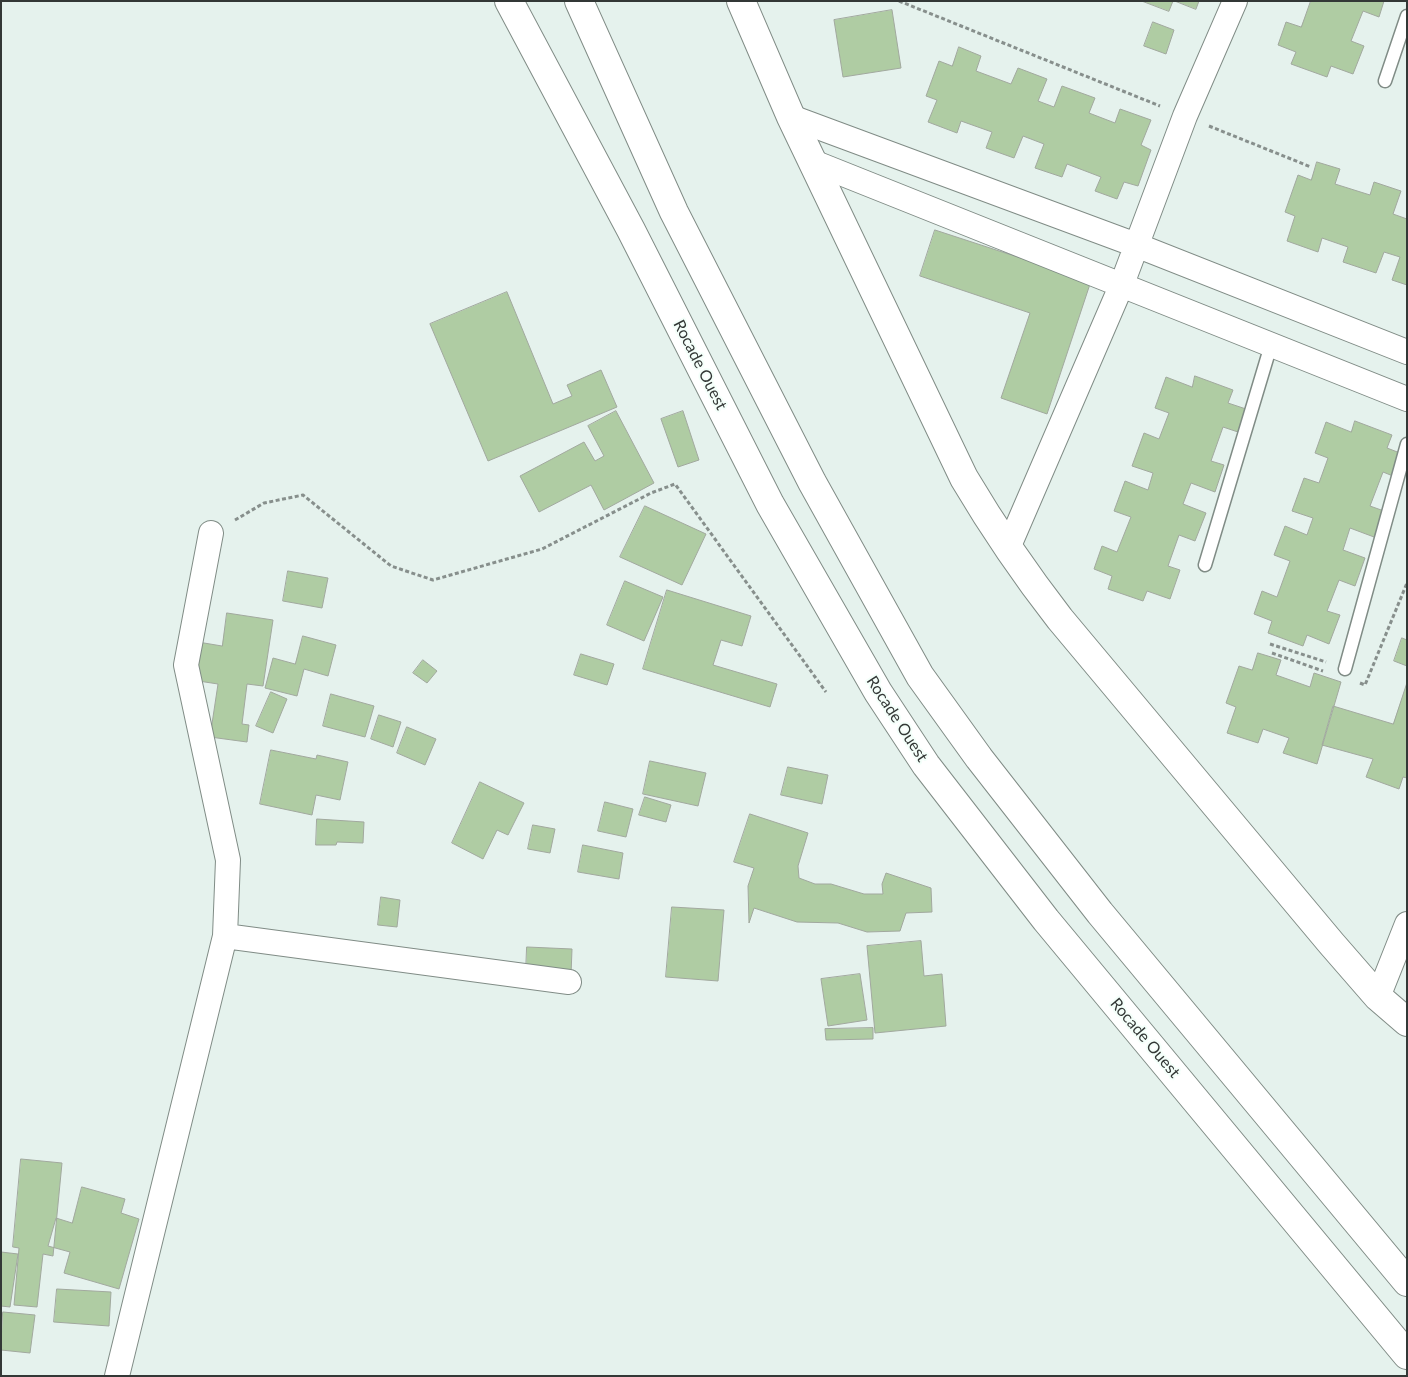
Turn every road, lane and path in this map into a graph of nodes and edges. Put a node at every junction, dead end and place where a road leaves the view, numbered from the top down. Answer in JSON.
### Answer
{"nodes":[{"id":1,"x":579,"y":1,"type":"edge"},
{"id":2,"x":741,"y":1,"type":"edge"},
{"id":3,"x":899,"y":1,"type":"edge"},
{"id":4,"x":1235,"y":1,"type":"edge"},
{"id":5,"x":510,"y":4,"type":"edge"},
{"id":6,"x":1407,"y":16,"type":"edge"},
{"id":7,"x":1385,"y":81,"type":"dead end"},
{"id":8,"x":1185,"y":116,"type":"junction"},
{"id":9,"x":791,"y":117,"type":"junction"},
{"id":10,"x":813,"y":162,"type":"junction"},
{"id":11,"x":1311,"y":167,"type":"dead end"},
{"id":12,"x":1136,"y":245,"type":"junction"},
{"id":13,"x":1122,"y":284,"type":"junction"},
{"id":14,"x":1272,"y":345,"type":"junction"},
{"id":15,"x":1407,"y":352,"type":"edge"},
{"id":16,"x":1407,"y":399,"type":"edge"},
{"id":17,"x":1407,"y":444,"type":"edge"},
{"id":18,"x":211,"y":533,"type":"joint"},
{"id":19,"x":1008,"y":548,"type":"junction"},
{"id":20,"x":1205,"y":565,"type":"dead end"},
{"id":21,"x":1407,"y":583,"type":"edge"},
{"id":22,"x":1270,"y":644,"type":"dead end"},
{"id":23,"x":1272,"y":653,"type":"dead end"},
{"id":24,"x":1377,"y":661,"type":"dead end"},
{"id":25,"x":1305,"y":664,"type":"dead end"},
{"id":26,"x":1345,"y":669,"type":"joint"},
{"id":27,"x":826,"y":692,"type":"dead end"},
{"id":28,"x":1407,"y":924,"type":"edge"},
{"id":29,"x":225,"y":936,"type":"junction"},
{"id":30,"x":569,"y":982,"type":"dead end"},
{"id":31,"x":1378,"y":997,"type":"junction"},
{"id":32,"x":1407,"y":1022,"type":"edge"},
{"id":33,"x":1407,"y":1282,"type":"edge"},
{"id":34,"x":1407,"y":1355,"type":"edge"},
{"id":35,"x":117,"y":1376,"type":"edge"}],
"edges":[{"from":1,"to":33,"type":"main road"},
{"from":2,"to":9,"type":"main road"},
{"from":3,"to":8,"type":"path"},
{"from":4,"to":8,"type":"street"},
{"from":5,"to":34,"type":"main road","name":"Rocade Ouest"},
{"from":6,"to":7,"type":"lane"},
{"from":8,"to":11,"type":"path"},
{"from":8,"to":12,"type":"street"},
{"from":9,"to":10,"type":"main road"},
{"from":9,"to":12,"type":"street"},
{"from":10,"to":13,"type":"street"},
{"from":10,"to":19,"type":"main road"},
{"from":12,"to":13,"type":"street"},
{"from":12,"to":15,"type":"street"},
{"from":13,"to":14,"type":"street"},
{"from":13,"to":19,"type":"street"},
{"from":14,"to":16,"type":"street"},
{"from":14,"to":20,"type":"lane"},
{"from":17,"to":26,"type":"lane"},
{"from":18,"to":27,"type":"path"},
{"from":18,"to":29,"type":"street"},
{"from":19,"to":31,"type":"main road"},
{"from":21,"to":24,"type":"path"},
{"from":22,"to":26,"type":"path"},
{"from":23,"to":25,"type":"path"},
{"from":28,"to":31,"type":"street"},
{"from":29,"to":30,"type":"street"},
{"from":29,"to":35,"type":"street"},
{"from":31,"to":32,"type":"main road"}]}
